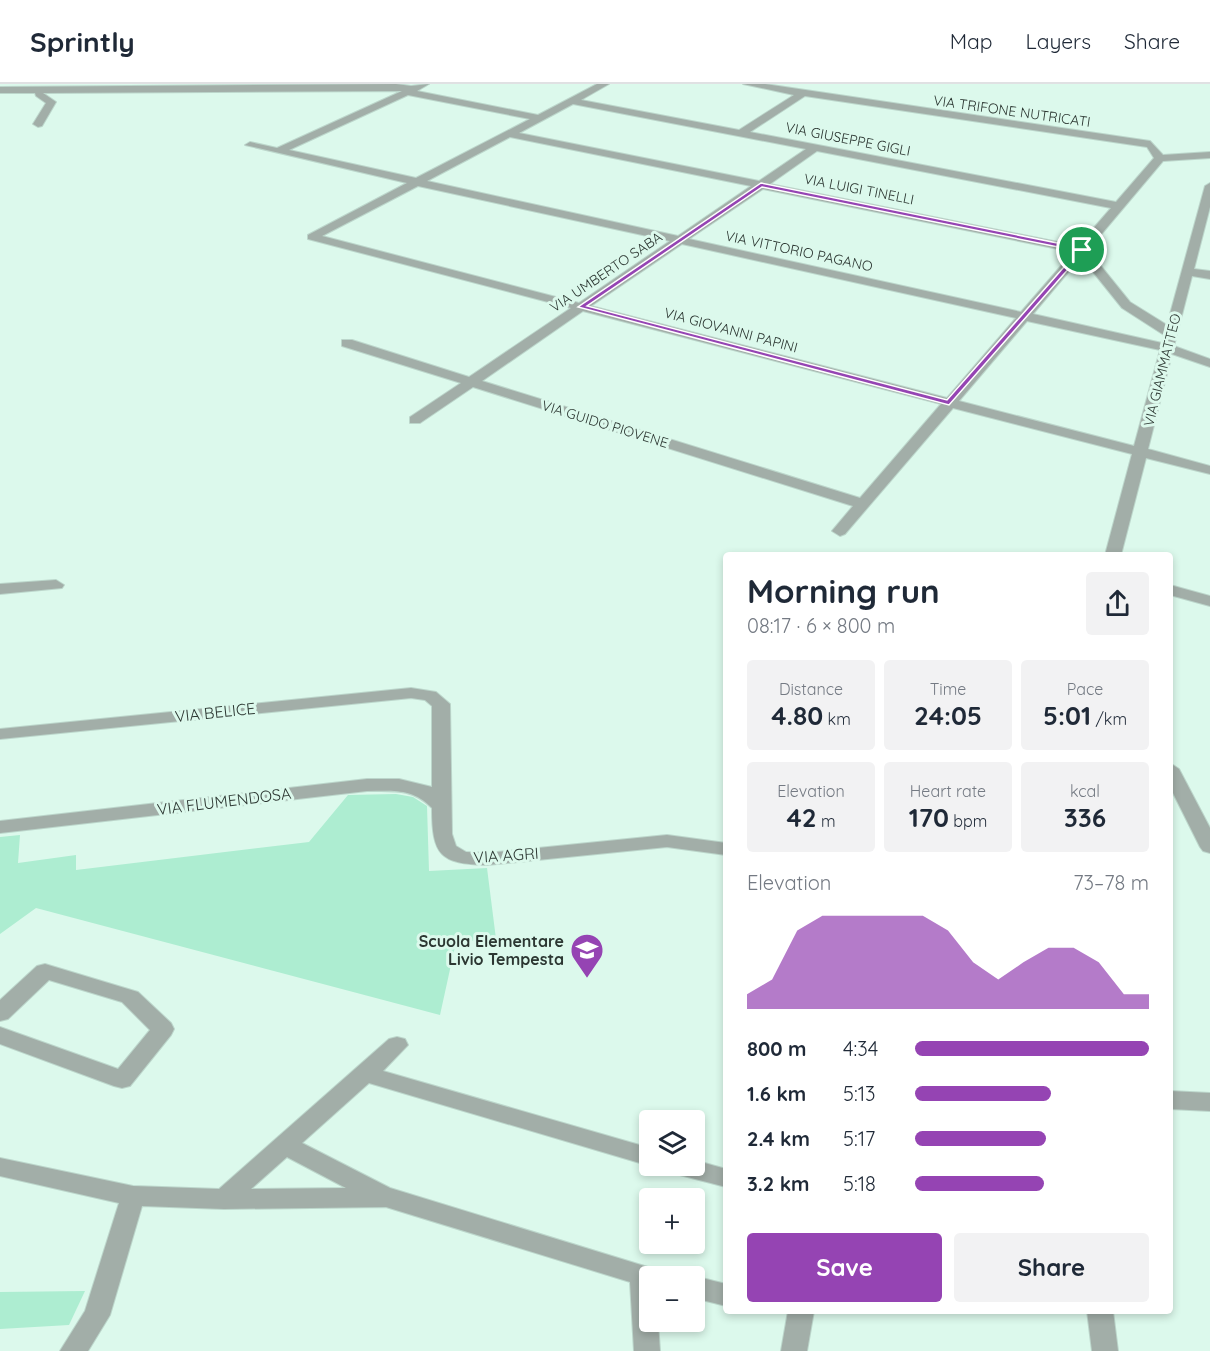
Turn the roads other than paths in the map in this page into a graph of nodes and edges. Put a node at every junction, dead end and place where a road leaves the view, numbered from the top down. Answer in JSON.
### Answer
{"nodes":[{"id":1,"x":424,"y":84,"type":"edge"},
{"id":2,"x":604,"y":84,"type":"edge"},
{"id":3,"x":747,"y":84,"type":"edge"},
{"id":4,"x":0,"y":90,"type":"edge"},
{"id":5,"x":408,"y":90,"type":"junction"},
{"id":6,"x":802,"y":94,"type":"junction"},
{"id":7,"x":571,"y":101,"type":"junction"},
{"id":8,"x":540,"y":118,"type":"junction"},
{"id":9,"x":509,"y":134,"type":"junction"},
{"id":10,"x":740,"y":134,"type":"junction"},
{"id":11,"x":250,"y":145,"type":"dead end"},
{"id":12,"x":815,"y":148,"type":"junction"},
{"id":13,"x":279,"y":151,"type":"junction"},
{"id":14,"x":1210,"y":155,"type":"edge"},
{"id":15,"x":1160,"y":158,"type":"junction"},
{"id":16,"x":417,"y":182,"type":"junction"},
{"id":17,"x":761,"y":185,"type":"junction"},
{"id":18,"x":1210,"y":186,"type":"edge"},
{"id":19,"x":1120,"y":206,"type":"junction"},
{"id":20,"x":1206,"y":218,"type":"edge"},
{"id":21,"x":680,"y":240,"type":"junction"},
{"id":22,"x":1082,"y":250,"type":"junction"},
{"id":23,"x":1187,"y":272,"type":"junction"},
{"id":24,"x":1210,"y":275,"type":"edge"},
{"id":25,"x":581,"y":307,"type":"junction"},
{"id":26,"x":1025,"y":316,"type":"junction"},
{"id":27,"x":1171,"y":333,"type":"junction"},
{"id":28,"x":347,"y":343,"type":"dead end"},
{"id":29,"x":1167,"y":348,"type":"junction"},
{"id":30,"x":1210,"y":363,"type":"edge"},
{"id":31,"x":470,"y":382,"type":"junction"},
{"id":32,"x":949,"y":403,"type":"junction"},
{"id":33,"x":415,"y":420,"type":"dead end"},
{"id":34,"x":1142,"y":453,"type":"junction"},
{"id":35,"x":1210,"y":470,"type":"edge"},
{"id":36,"x":862,"y":504,"type":"junction"},
{"id":37,"x":840,"y":531,"type":"dead end"},
{"id":38,"x":1114,"y":552,"type":"edge"},
{"id":39,"x":56,"y":585,"type":"dead end"},
{"id":40,"x":0,"y":589,"type":"edge"},
{"id":41,"x":1173,"y":591,"type":"edge"},
{"id":42,"x":1210,"y":601,"type":"edge"},
{"id":43,"x":430,"y":696,"type":"joint"},
{"id":44,"x":0,"y":734,"type":"edge"},
{"id":45,"x":1173,"y":776,"type":"edge"},
{"id":46,"x":441,"y":806,"type":"junction"},
{"id":47,"x":0,"y":827,"type":"edge"},
{"id":48,"x":1210,"y":848,"type":"edge"},
{"id":49,"x":723,"y":849,"type":"edge"},
{"id":50,"x":0,"y":1013,"type":"edge"},
{"id":51,"x":0,"y":1035,"type":"edge"},
{"id":52,"x":397,"y":1045,"type":"dead end"},
{"id":53,"x":365,"y":1074,"type":"junction"},
{"id":54,"x":1173,"y":1100,"type":"edge"},
{"id":55,"x":1210,"y":1102,"type":"edge"},
{"id":56,"x":284,"y":1145,"type":"junction"},
{"id":57,"x":639,"y":1154,"type":"edge"},
{"id":58,"x":0,"y":1167,"type":"edge"},
{"id":59,"x":705,"y":1173,"type":"edge"},
{"id":60,"x":723,"y":1177,"type":"edge"},
{"id":61,"x":134,"y":1196,"type":"junction"},
{"id":62,"x":386,"y":1197,"type":"junction"},
{"id":63,"x":224,"y":1199,"type":"junction"},
{"id":64,"x":639,"y":1274,"type":"edge"},
{"id":65,"x":705,"y":1290,"type":"edge"},
{"id":66,"x":723,"y":1294,"type":"edge"},
{"id":67,"x":799,"y":1314,"type":"edge"},
{"id":68,"x":1100,"y":1314,"type":"edge"},
{"id":69,"x":647,"y":1332,"type":"edge"},
{"id":70,"x":73,"y":1351,"type":"edge"},
{"id":71,"x":647,"y":1351,"type":"edge"},
{"id":72,"x":794,"y":1351,"type":"edge"},
{"id":73,"x":1105,"y":1351,"type":"edge"}],
"edges":[{"from":1,"to":5,"type":"street"},
{"from":2,"to":7,"type":"street"},
{"from":3,"to":6,"type":"street","name":"VIA TRIFONE NUTRICATI"},
{"from":4,"to":5,"type":"street"},
{"from":5,"to":8,"type":"street"},
{"from":5,"to":13,"type":"street"},
{"from":6,"to":10,"type":"street"},
{"from":6,"to":15,"type":"street","name":"VIA TRIFONE NUTRICATI"},
{"from":7,"to":8,"type":"street"},
{"from":7,"to":10,"type":"street","name":"VIA GIUSEPPE GIGLI"},
{"from":8,"to":9,"type":"street"},
{"from":9,"to":16,"type":"street"},
{"from":9,"to":17,"type":"street","name":"VIA LUIGI TINELLI"},
{"from":10,"to":12,"type":"street","name":"VIA GIUSEPPE GIGLI"},
{"from":11,"to":13,"type":"street","name":"VIA VITTORIO PAGANO"},
{"from":12,"to":17,"type":"street","name":"VIA UMBERTO SABA"},
{"from":12,"to":19,"type":"street","name":"VIA GIUSEPPE GIGLI"},
{"from":13,"to":16,"type":"street","name":"VIA VITTORIO PAGANO"},
{"from":14,"to":15,"type":"street"},
{"from":15,"to":19,"type":"street"},
{"from":16,"to":21,"type":"street","name":"VIA VITTORIO PAGANO"},
{"from":16,"to":25,"type":"street","name":"VIA GIOVANNI PAPINI"},
{"from":17,"to":21,"type":"street","name":"VIA UMBERTO SABA"},
{"from":17,"to":22,"type":"street","name":"VIA LUIGI TINELLI"},
{"from":18,"to":20,"type":"street","name":"VIA GIAMMATTEO"},
{"from":19,"to":22,"type":"street"},
{"from":20,"to":23,"type":"street","name":"VIA GIAMMATTEO"},
{"from":21,"to":25,"type":"street","name":"VIA UMBERTO SABA"},
{"from":21,"to":26,"type":"street","name":"VIA VITTORIO PAGANO"},
{"from":22,"to":26,"type":"street"},
{"from":22,"to":27,"type":"street"},
{"from":23,"to":24,"type":"street"},
{"from":23,"to":27,"type":"street","name":"VIA GIAMMATTEO"},
{"from":25,"to":31,"type":"street","name":"VIA UMBERTO SABA"},
{"from":25,"to":32,"type":"street","name":"VIA GIOVANNI PAPINI"},
{"from":26,"to":29,"type":"street","name":"VIA VITTORIO PAGANO"},
{"from":26,"to":32,"type":"street"},
{"from":27,"to":29,"type":"street","name":"VIA GIAMMATTEO"},
{"from":28,"to":31,"type":"street","name":"VIA GUIDO PIOVENE"},
{"from":29,"to":30,"type":"street","name":"VIA VITTORIO PAGANO"},
{"from":29,"to":34,"type":"street","name":"VIA GIAMMATTEO"},
{"from":31,"to":33,"type":"street","name":"VIA UMBERTO SABA"},
{"from":31,"to":36,"type":"street","name":"VIA GUIDO PIOVENE"},
{"from":32,"to":34,"type":"street","name":"VIA GIOVANNI PAPINI"},
{"from":32,"to":36,"type":"street"},
{"from":34,"to":35,"type":"street","name":"VIA GIOVANNI PAPINI"},
{"from":34,"to":38,"type":"street","name":"VIA GIAMMATTEO"},
{"from":36,"to":37,"type":"street"},
{"from":39,"to":40,"type":"street"},
{"from":41,"to":42,"type":"street"},
{"from":43,"to":44,"type":"street","name":"VIA BELICE"},
{"from":43,"to":46,"type":"street","name":"VIA AGRI"},
{"from":45,"to":48,"type":"street"},
{"from":46,"to":47,"type":"street","name":"VIA FLUMENDOSA"},
{"from":46,"to":49,"type":"street","name":"VIA AGRI"},
{"from":50,"to":51,"type":"street"},
{"from":52,"to":53,"type":"street"},
{"from":53,"to":56,"type":"street"},
{"from":53,"to":57,"type":"street"},
{"from":54,"to":55,"type":"street"},
{"from":56,"to":62,"type":"street"},
{"from":56,"to":63,"type":"street"},
{"from":58,"to":61,"type":"street"},
{"from":59,"to":60,"type":"street"},
{"from":61,"to":63,"type":"street"},
{"from":61,"to":70,"type":"street"},
{"from":62,"to":63,"type":"street"},
{"from":62,"to":64,"type":"street"},
{"from":65,"to":66,"type":"street"},
{"from":67,"to":72,"type":"street"},
{"from":68,"to":73,"type":"street"},
{"from":69,"to":71,"type":"street"}]}
